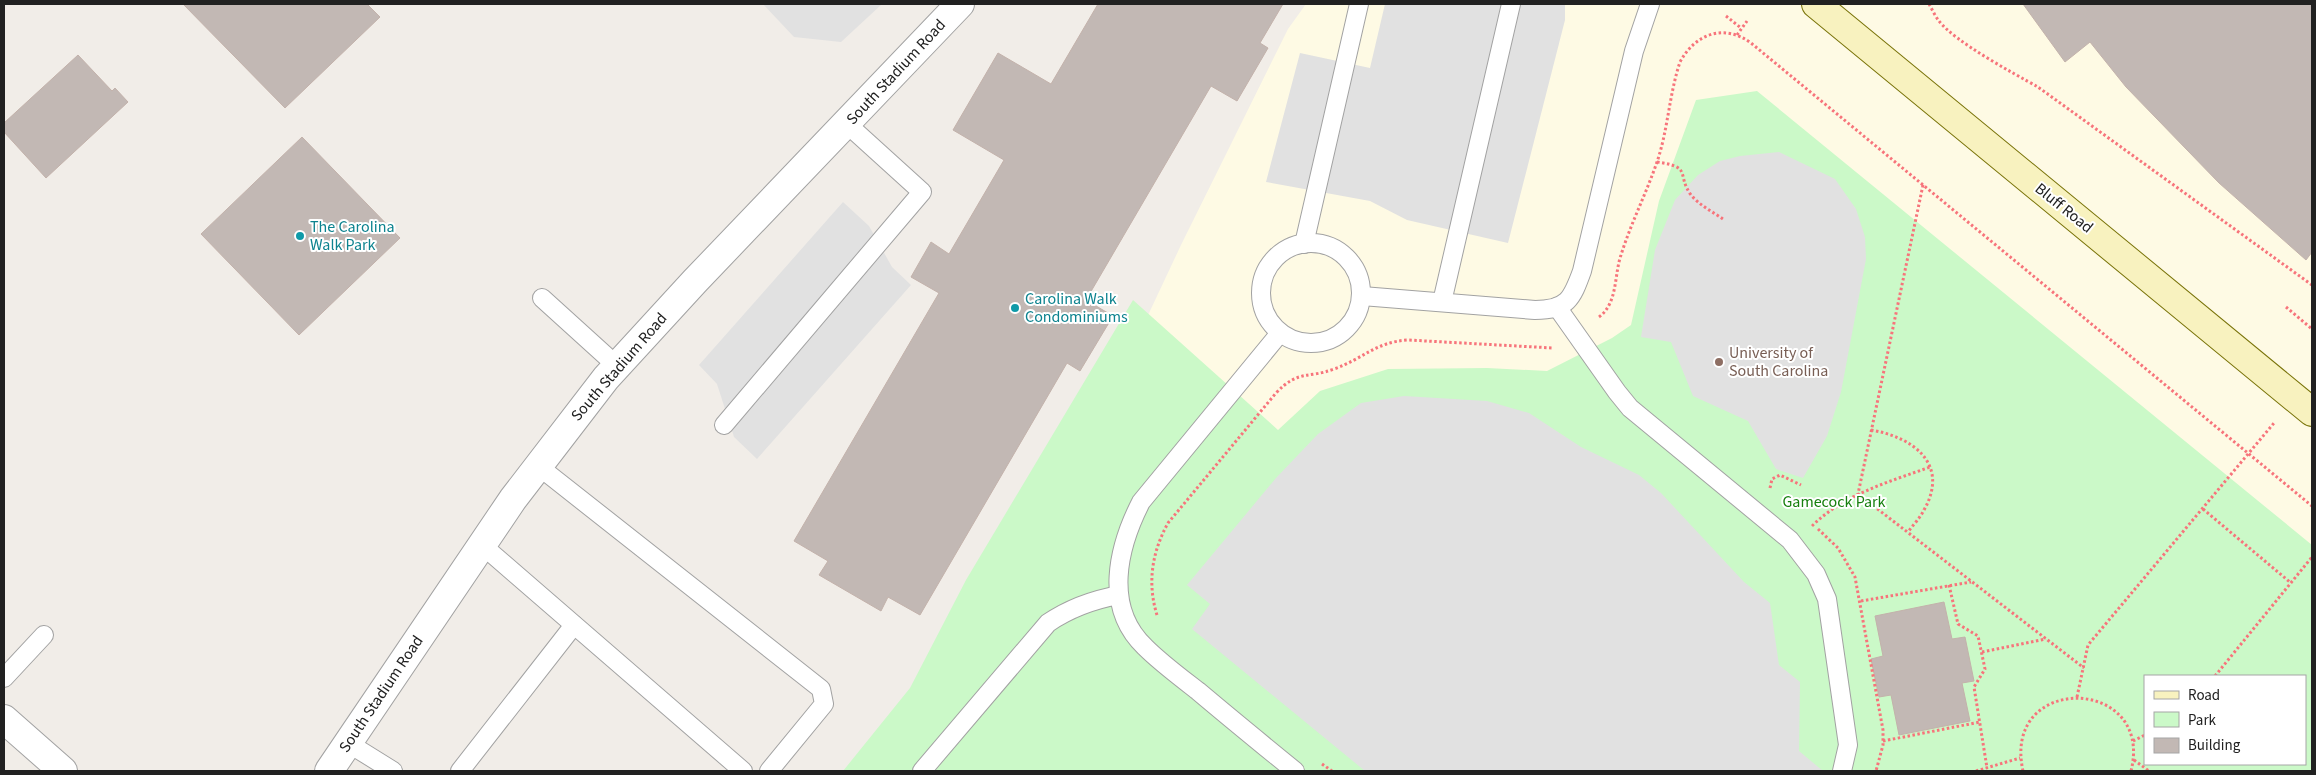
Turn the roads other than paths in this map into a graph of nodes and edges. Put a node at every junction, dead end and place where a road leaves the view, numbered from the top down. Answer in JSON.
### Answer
{"nodes":[{"id":1,"x":960,"y":4,"type":"edge"},
{"id":2,"x":1359,"y":4,"type":"edge"},
{"id":3,"x":1510,"y":4,"type":"edge"},
{"id":4,"x":1650,"y":4,"type":"edge"},
{"id":5,"x":1816,"y":4,"type":"edge"},
{"id":6,"x":847,"y":124,"type":"junction"},
{"id":7,"x":1304,"y":244,"type":"junction"},
{"id":8,"x":1362,"y":296,"type":"junction"},
{"id":9,"x":542,"y":298,"type":"dead end"},
{"id":10,"x":1442,"y":302,"type":"junction"},
{"id":11,"x":1558,"y":307,"type":"junction"},
{"id":12,"x":1280,"y":333,"type":"junction"},
{"id":13,"x":617,"y":366,"type":"junction"},
{"id":14,"x":2304,"y":405,"type":"edge"},
{"id":15,"x":724,"y":426,"type":"dead end"},
{"id":16,"x":537,"y":465,"type":"junction"},
{"id":17,"x":482,"y":545,"type":"junction"},
{"id":18,"x":1119,"y":595,"type":"junction"},
{"id":19,"x":574,"y":625,"type":"junction"},
{"id":20,"x":44,"y":635,"type":"dead end"},
{"id":21,"x":4,"y":678,"type":"edge"},
{"id":22,"x":4,"y":719,"type":"edge"},
{"id":23,"x":348,"y":743,"type":"junction"},
{"id":24,"x":63,"y":771,"type":"edge"},
{"id":25,"x":329,"y":771,"type":"edge"},
{"id":26,"x":393,"y":771,"type":"edge"},
{"id":27,"x":460,"y":771,"type":"edge"},
{"id":28,"x":743,"y":771,"type":"edge"},
{"id":29,"x":769,"y":771,"type":"edge"},
{"id":30,"x":922,"y":771,"type":"edge"},
{"id":31,"x":1295,"y":771,"type":"edge"},
{"id":32,"x":1842,"y":771,"type":"edge"}],
"edges":[{"from":1,"to":6,"type":"street","name":"South Stadium Road"},
{"from":2,"to":7,"type":"lane"},
{"from":3,"to":10,"type":"lane"},
{"from":4,"to":11,"type":"lane"},
{"from":5,"to":14,"type":"main road","name":"Bluff Road"},
{"from":6,"to":13,"type":"street","name":"South Stadium Road"},
{"from":6,"to":15,"type":"lane"},
{"from":7,"to":8,"type":"lane"},
{"from":7,"to":12,"type":"lane"},
{"from":8,"to":10,"type":"lane"},
{"from":8,"to":12,"type":"lane"},
{"from":9,"to":13,"type":"lane"},
{"from":10,"to":11,"type":"lane"},
{"from":11,"to":32,"type":"lane"},
{"from":12,"to":18,"type":"lane"},
{"from":13,"to":16,"type":"street","name":"South Stadium Road"},
{"from":16,"to":17,"type":"street","name":"South Stadium Road"},
{"from":16,"to":29,"type":"lane"},
{"from":17,"to":19,"type":"lane"},
{"from":17,"to":23,"type":"street","name":"South Stadium Road"},
{"from":18,"to":30,"type":"lane"},
{"from":18,"to":31,"type":"lane"},
{"from":19,"to":27,"type":"lane"},
{"from":19,"to":28,"type":"lane"},
{"from":20,"to":21,"type":"lane"},
{"from":22,"to":24,"type":"street"},
{"from":23,"to":25,"type":"street","name":"South Stadium Road"},
{"from":23,"to":26,"type":"lane"}]}
